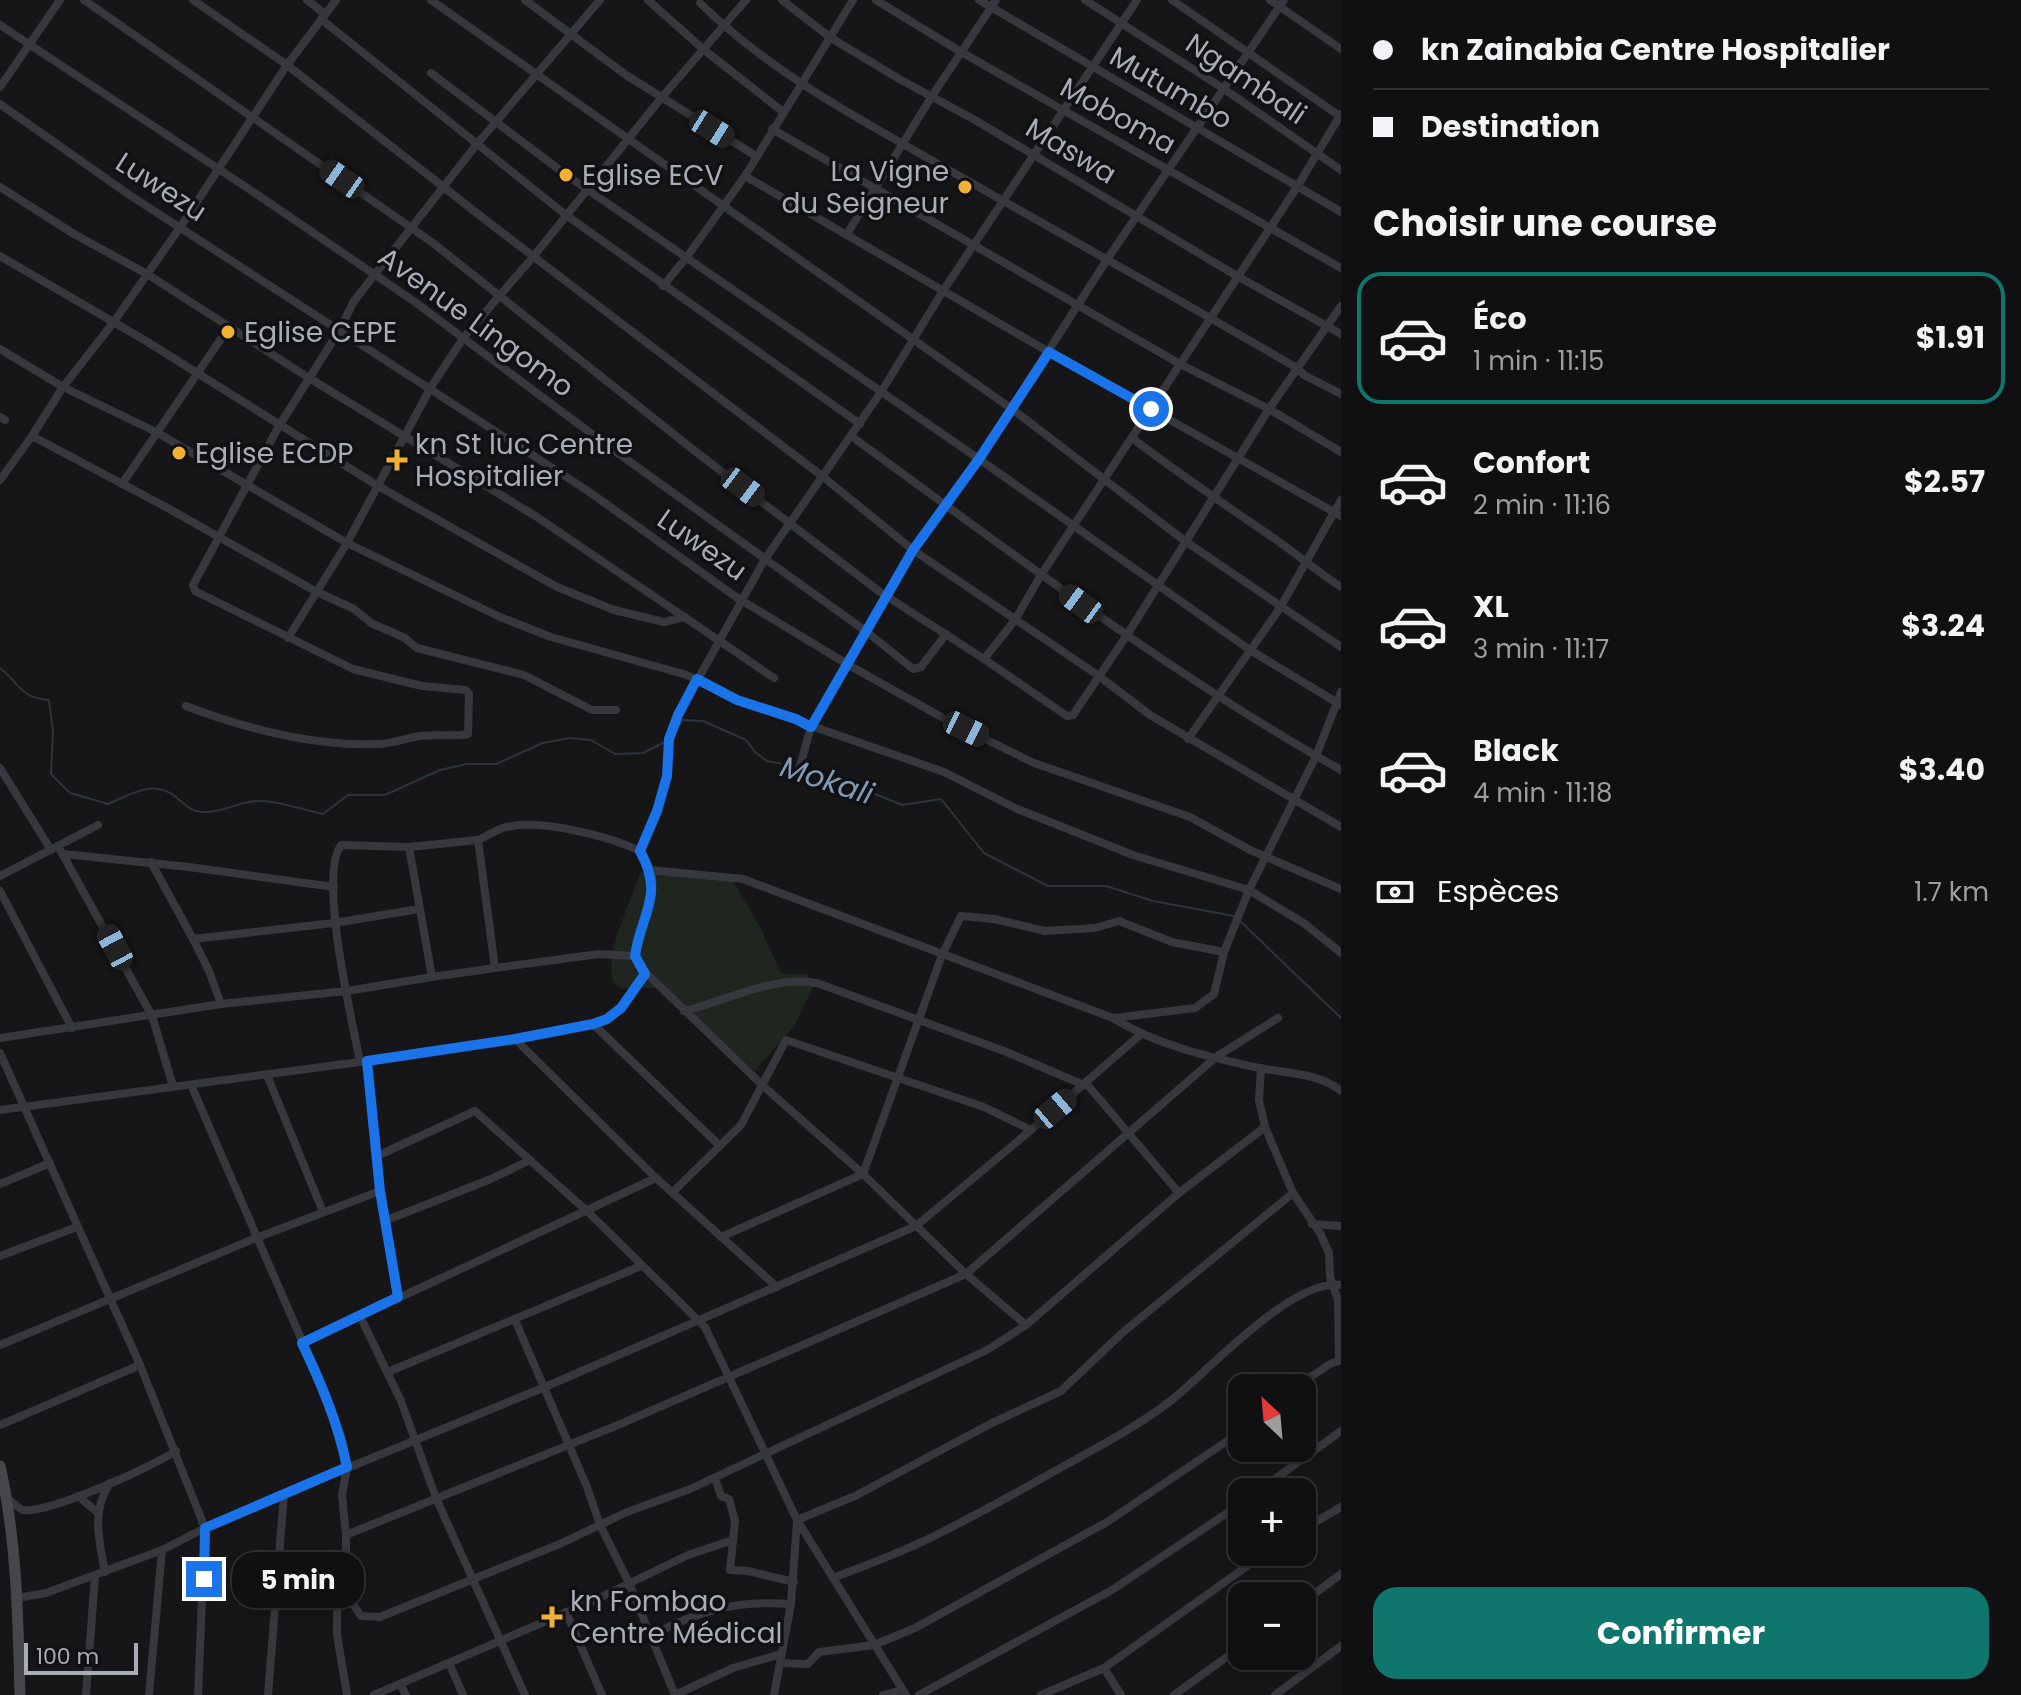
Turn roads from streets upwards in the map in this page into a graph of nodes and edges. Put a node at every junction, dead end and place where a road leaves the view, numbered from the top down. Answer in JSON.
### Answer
{"nodes":[{"id":1,"x":60,"y":0,"type":"edge"},
{"id":2,"x":84,"y":0,"type":"edge"},
{"id":3,"x":193,"y":0,"type":"edge"},
{"id":4,"x":307,"y":0,"type":"edge"},
{"id":5,"x":336,"y":0,"type":"edge"},
{"id":6,"x":431,"y":0,"type":"edge"},
{"id":7,"x":525,"y":0,"type":"edge"},
{"id":8,"x":600,"y":0,"type":"edge"},
{"id":9,"x":648,"y":0,"type":"edge"},
{"id":10,"x":746,"y":0,"type":"edge"},
{"id":11,"x":782,"y":0,"type":"edge"},
{"id":12,"x":853,"y":0,"type":"edge"},
{"id":13,"x":876,"y":0,"type":"edge"},
{"id":14,"x":979,"y":0,"type":"edge"},
{"id":15,"x":1085,"y":0,"type":"edge"},
{"id":16,"x":1137,"y":0,"type":"edge"},
{"id":17,"x":1172,"y":0,"type":"edge"},
{"id":18,"x":1270,"y":0,"type":"edge"},
{"id":19,"x":700,"y":3,"type":"dead end"},
{"id":20,"x":1282,"y":3,"type":"edge"},
{"id":21,"x":993,"y":4,"type":"edge"},
{"id":22,"x":323,"y":17,"type":"junction"},
{"id":23,"x":1120,"y":23,"type":"junction"},
{"id":24,"x":0,"y":25,"type":"edge"},
{"id":25,"x":723,"y":26,"type":"junction"},
{"id":26,"x":572,"y":34,"type":"junction"},
{"id":27,"x":831,"y":38,"type":"junction"},
{"id":28,"x":29,"y":46,"type":"junction"},
{"id":29,"x":703,"y":49,"type":"junction"},
{"id":30,"x":1341,"y":49,"type":"edge"},
{"id":31,"x":961,"y":52,"type":"junction"},
{"id":32,"x":1248,"y":52,"type":"junction"},
{"id":33,"x":287,"y":65,"type":"junction"},
{"id":34,"x":1091,"y":66,"type":"junction"},
{"id":35,"x":431,"y":73,"type":"dead end"},
{"id":36,"x":537,"y":73,"type":"junction"},
{"id":37,"x":801,"y":84,"type":"junction"},
{"id":38,"x":0,"y":87,"type":"edge"},
{"id":39,"x":1224,"y":89,"type":"junction"},
{"id":40,"x":932,"y":96,"type":"junction"},
{"id":41,"x":662,"y":97,"type":"junction"},
{"id":42,"x":0,"y":104,"type":"edge"},
{"id":43,"x":1063,"y":110,"type":"junction"},
{"id":44,"x":782,"y":111,"type":"junction"},
{"id":45,"x":252,"y":116,"type":"junction"},
{"id":46,"x":1340,"y":116,"type":"edge"},
{"id":47,"x":496,"y":122,"type":"junction"},
{"id":48,"x":772,"y":129,"type":"junction"},
{"id":49,"x":1198,"y":129,"type":"junction"},
{"id":50,"x":628,"y":139,"type":"junction"},
{"id":51,"x":477,"y":144,"type":"junction"},
{"id":52,"x":902,"y":144,"type":"junction"},
{"id":53,"x":1318,"y":154,"type":"junction"},
{"id":54,"x":1033,"y":155,"type":"junction"},
{"id":55,"x":756,"y":156,"type":"junction"},
{"id":56,"x":217,"y":168,"type":"junction"},
{"id":57,"x":1169,"y":169,"type":"junction"},
{"id":58,"x":1341,"y":170,"type":"edge"},
{"id":59,"x":745,"y":176,"type":"junction"},
{"id":60,"x":443,"y":185,"type":"junction"},
{"id":61,"x":0,"y":187,"type":"edge"},
{"id":62,"x":1297,"y":187,"type":"junction"},
{"id":63,"x":587,"y":188,"type":"junction"},
{"id":64,"x":875,"y":190,"type":"junction"},
{"id":65,"x":1002,"y":201,"type":"junction"},
{"id":66,"x":724,"y":206,"type":"junction"},
{"id":67,"x":1341,"y":212,"type":"edge"},
{"id":68,"x":566,"y":215,"type":"junction"},
{"id":69,"x":1138,"y":216,"type":"junction"},
{"id":70,"x":181,"y":226,"type":"junction"},
{"id":71,"x":410,"y":227,"type":"junction"},
{"id":72,"x":1270,"y":228,"type":"junction"},
{"id":73,"x":847,"y":234,"type":"junction"},
{"id":74,"x":973,"y":245,"type":"junction"},
{"id":75,"x":0,"y":256,"type":"edge"},
{"id":76,"x":533,"y":257,"type":"junction"},
{"id":77,"x":686,"y":258,"type":"junction"},
{"id":78,"x":1108,"y":258,"type":"junction"},
{"id":79,"x":1341,"y":268,"type":"edge"},
{"id":80,"x":147,"y":274,"type":"junction"},
{"id":81,"x":374,"y":275,"type":"junction"},
{"id":82,"x":1237,"y":276,"type":"junction"},
{"id":83,"x":663,"y":286,"type":"junction"},
{"id":84,"x":943,"y":291,"type":"junction"},
{"id":85,"x":499,"y":296,"type":"junction"},
{"id":86,"x":1080,"y":306,"type":"junction"},
{"id":87,"x":1341,"y":306,"type":"edge"},
{"id":88,"x":1211,"y":317,"type":"junction"},
{"id":89,"x":113,"y":323,"type":"junction"},
{"id":90,"x":1328,"y":326,"type":"junction"},
{"id":91,"x":229,"y":327,"type":"junction"},
{"id":92,"x":339,"y":331,"type":"junction"},
{"id":93,"x":1341,"y":334,"type":"edge"},
{"id":94,"x":464,"y":337,"type":"junction"},
{"id":95,"x":914,"y":340,"type":"junction"},
{"id":96,"x":0,"y":349,"type":"edge"},
{"id":97,"x":1049,"y":352,"type":"junction"},
{"id":98,"x":1180,"y":364,"type":"junction"},
{"id":99,"x":1297,"y":368,"type":"junction"},
{"id":100,"x":197,"y":373,"type":"junction"},
{"id":101,"x":309,"y":378,"type":"junction"},
{"id":102,"x":63,"y":387,"type":"junction"},
{"id":103,"x":431,"y":387,"type":"junction"},
{"id":104,"x":881,"y":392,"type":"junction"},
{"id":105,"x":1341,"y":394,"type":"edge"},
{"id":106,"x":1012,"y":409,"type":"junction"},
{"id":107,"x":1151,"y":409,"type":"junction"},
{"id":108,"x":1269,"y":409,"type":"junction"},
{"id":109,"x":860,"y":424,"type":"junction"},
{"id":110,"x":279,"y":426,"type":"junction"},
{"id":111,"x":156,"y":432,"type":"junction"},
{"id":112,"x":32,"y":436,"type":"junction"},
{"id":113,"x":851,"y":436,"type":"junction"},
{"id":114,"x":404,"y":437,"type":"junction"},
{"id":115,"x":1132,"y":438,"type":"junction"},
{"id":116,"x":1341,"y":452,"type":"edge"},
{"id":117,"x":979,"y":459,"type":"junction"},
{"id":118,"x":1239,"y":459,"type":"junction"},
{"id":119,"x":1,"y":476,"type":"edge"},
{"id":120,"x":822,"y":476,"type":"junction"},
{"id":121,"x":1104,"y":479,"type":"junction"},
{"id":122,"x":122,"y":484,"type":"junction"},
{"id":123,"x":247,"y":485,"type":"junction"},
{"id":124,"x":378,"y":486,"type":"junction"},
{"id":125,"x":1213,"y":499,"type":"junction"},
{"id":126,"x":1341,"y":500,"type":"edge"},
{"id":127,"x":946,"y":505,"type":"junction"},
{"id":128,"x":1338,"y":514,"type":"edge"},
{"id":129,"x":789,"y":522,"type":"junction"},
{"id":130,"x":1074,"y":525,"type":"junction"},
{"id":131,"x":218,"y":536,"type":"junction"},
{"id":132,"x":1185,"y":541,"type":"junction"},
{"id":133,"x":347,"y":543,"type":"junction"},
{"id":134,"x":913,"y":550,"type":"junction"},
{"id":135,"x":765,"y":559,"type":"junction"},
{"id":136,"x":1306,"y":564,"type":"junction"},
{"id":137,"x":1041,"y":575,"type":"junction"},
{"id":138,"x":1158,"y":585,"type":"junction"},
{"id":139,"x":1341,"y":587,"type":"edge"},
{"id":140,"x":315,"y":591,"type":"junction"},
{"id":141,"x":886,"y":596,"type":"junction"},
{"id":142,"x":742,"y":600,"type":"junction"},
{"id":143,"x":1280,"y":608,"type":"junction"},
{"id":144,"x":685,"y":617,"type":"junction"},
{"id":145,"x":1015,"y":620,"type":"junction"},
{"id":146,"x":867,"y":632,"type":"junction"},
{"id":147,"x":946,"y":634,"type":"junction"},
{"id":148,"x":1127,"y":635,"type":"junction"},
{"id":149,"x":288,"y":638,"type":"junction"},
{"id":150,"x":719,"y":640,"type":"junction"},
{"id":151,"x":1341,"y":647,"type":"edge"},
{"id":152,"x":1250,"y":650,"type":"junction"},
{"id":153,"x":984,"y":659,"type":"junction"},
{"id":154,"x":847,"y":664,"type":"junction"},
{"id":155,"x":1099,"y":676,"type":"junction"},
{"id":156,"x":774,"y":678,"type":"dead end"},
{"id":157,"x":697,"y":679,"type":"junction"},
{"id":158,"x":1341,"y":692,"type":"edge"},
{"id":159,"x":1216,"y":696,"type":"junction"},
{"id":160,"x":1338,"y":704,"type":"edge"},
{"id":161,"x":186,"y":706,"type":"dead end"},
{"id":162,"x":616,"y":710,"type":"dead end"},
{"id":163,"x":811,"y":727,"type":"junction"},
{"id":164,"x":1188,"y":739,"type":"junction"},
{"id":165,"x":1316,"y":756,"type":"junction"},
{"id":166,"x":800,"y":766,"type":"dead end"},
{"id":167,"x":0,"y":768,"type":"edge"},
{"id":168,"x":1341,"y":770,"type":"edge"},
{"id":169,"x":1293,"y":802,"type":"junction"},
{"id":170,"x":98,"y":825,"type":"dead end"},
{"id":171,"x":1341,"y":827,"type":"edge"},
{"id":172,"x":478,"y":840,"type":"junction"},
{"id":173,"x":409,"y":847,"type":"junction"},
{"id":174,"x":57,"y":850,"type":"junction"},
{"id":175,"x":640,"y":851,"type":"junction"},
{"id":176,"x":1267,"y":857,"type":"junction"},
{"id":177,"x":151,"y":862,"type":"junction"},
{"id":178,"x":650,"y":870,"type":"junction"},
{"id":179,"x":0,"y":876,"type":"edge"},
{"id":180,"x":334,"y":887,"type":"junction"},
{"id":181,"x":1341,"y":889,"type":"edge"},
{"id":182,"x":1249,"y":890,"type":"junction"},
{"id":183,"x":0,"y":891,"type":"edge"},
{"id":184,"x":419,"y":909,"type":"junction"},
{"id":185,"x":334,"y":923,"type":"junction"},
{"id":186,"x":193,"y":939,"type":"junction"},
{"id":187,"x":1224,"y":952,"type":"junction"},
{"id":188,"x":1341,"y":953,"type":"edge"},
{"id":189,"x":942,"y":955,"type":"junction"},
{"id":190,"x":635,"y":956,"type":"junction"},
{"id":191,"x":495,"y":968,"type":"junction"},
{"id":192,"x":645,"y":974,"type":"junction"},
{"id":193,"x":432,"y":977,"type":"junction"},
{"id":194,"x":347,"y":991,"type":"junction"},
{"id":195,"x":221,"y":1004,"type":"junction"},
{"id":196,"x":684,"y":1011,"type":"junction"},
{"id":197,"x":152,"y":1016,"type":"junction"},
{"id":198,"x":1113,"y":1018,"type":"junction"},
{"id":199,"x":1278,"y":1018,"type":"dead end"},
{"id":200,"x":919,"y":1021,"type":"junction"},
{"id":201,"x":593,"y":1024,"type":"junction"},
{"id":202,"x":72,"y":1028,"type":"junction"},
{"id":203,"x":1140,"y":1035,"type":"junction"},
{"id":204,"x":0,"y":1038,"type":"edge"},
{"id":205,"x":515,"y":1039,"type":"junction"},
{"id":206,"x":0,"y":1053,"type":"edge"},
{"id":207,"x":1216,"y":1057,"type":"junction"},
{"id":208,"x":364,"y":1062,"type":"junction"},
{"id":209,"x":1261,"y":1068,"type":"junction"},
{"id":210,"x":267,"y":1075,"type":"junction"},
{"id":211,"x":896,"y":1076,"type":"junction"},
{"id":212,"x":1085,"y":1084,"type":"junction"},
{"id":213,"x":191,"y":1085,"type":"junction"},
{"id":214,"x":762,"y":1085,"type":"junction"},
{"id":215,"x":173,"y":1086,"type":"junction"},
{"id":216,"x":1341,"y":1091,"type":"edge"},
{"id":217,"x":25,"y":1105,"type":"junction"},
{"id":218,"x":0,"y":1110,"type":"edge"},
{"id":219,"x":1265,"y":1127,"type":"junction"},
{"id":220,"x":1031,"y":1130,"type":"junction"},
{"id":221,"x":1129,"y":1133,"type":"junction"},
{"id":222,"x":720,"y":1146,"type":"junction"},
{"id":223,"x":377,"y":1156,"type":"junction"},
{"id":224,"x":530,"y":1160,"type":"junction"},
{"id":225,"x":50,"y":1163,"type":"junction"},
{"id":226,"x":863,"y":1174,"type":"junction"},
{"id":227,"x":656,"y":1178,"type":"junction"},
{"id":228,"x":0,"y":1184,"type":"edge"},
{"id":229,"x":380,"y":1191,"type":"junction"},
{"id":230,"x":673,"y":1192,"type":"junction"},
{"id":231,"x":1179,"y":1193,"type":"junction"},
{"id":232,"x":1293,"y":1193,"type":"junction"},
{"id":233,"x":323,"y":1212,"type":"junction"},
{"id":234,"x":588,"y":1212,"type":"junction"},
{"id":235,"x":387,"y":1220,"type":"junction"},
{"id":236,"x":1312,"y":1224,"type":"junction"},
{"id":237,"x":916,"y":1226,"type":"junction"},
{"id":238,"x":1341,"y":1226,"type":"edge"},
{"id":239,"x":77,"y":1227,"type":"junction"},
{"id":240,"x":721,"y":1237,"type":"junction"},
{"id":241,"x":256,"y":1238,"type":"junction"},
{"id":242,"x":0,"y":1256,"type":"edge"},
{"id":243,"x":641,"y":1266,"type":"junction"},
{"id":244,"x":966,"y":1274,"type":"junction"},
{"id":245,"x":1336,"y":1285,"type":"edge"},
{"id":246,"x":777,"y":1287,"type":"junction"},
{"id":247,"x":398,"y":1297,"type":"junction"},
{"id":248,"x":111,"y":1301,"type":"junction"},
{"id":249,"x":360,"y":1316,"type":"junction"},
{"id":250,"x":515,"y":1320,"type":"junction"},
{"id":251,"x":700,"y":1320,"type":"junction"},
{"id":252,"x":1026,"y":1325,"type":"junction"},
{"id":253,"x":302,"y":1343,"type":"junction"},
{"id":254,"x":0,"y":1345,"type":"edge"},
{"id":255,"x":1340,"y":1360,"type":"edge"},
{"id":256,"x":140,"y":1365,"type":"junction"},
{"id":257,"x":388,"y":1372,"type":"junction"},
{"id":258,"x":1316,"y":1375,"type":"edge"},
{"id":259,"x":727,"y":1377,"type":"junction"},
{"id":260,"x":545,"y":1387,"type":"junction"},
{"id":261,"x":0,"y":1425,"type":"edge"},
{"id":262,"x":1341,"y":1431,"type":"edge"},
{"id":263,"x":416,"y":1439,"type":"junction"},
{"id":264,"x":1228,"y":1441,"type":"edge"},
{"id":265,"x":569,"y":1445,"type":"junction"},
{"id":266,"x":176,"y":1451,"type":"junction"},
{"id":267,"x":765,"y":1456,"type":"junction"},
{"id":268,"x":0,"y":1466,"type":"edge"},
{"id":269,"x":347,"y":1467,"type":"junction"},
{"id":270,"x":715,"y":1478,"type":"junction"},
{"id":271,"x":1276,"y":1478,"type":"edge"},
{"id":272,"x":110,"y":1482,"type":"junction"},
{"id":273,"x":284,"y":1494,"type":"junction"},
{"id":274,"x":78,"y":1496,"type":"junction"},
{"id":275,"x":6,"y":1498,"type":"junction"},
{"id":276,"x":436,"y":1498,"type":"junction"},
{"id":277,"x":1341,"y":1507,"type":"edge"},
{"id":278,"x":97,"y":1512,"type":"junction"},
{"id":279,"x":1228,"y":1512,"type":"edge"},
{"id":280,"x":797,"y":1520,"type":"junction"},
{"id":281,"x":1316,"y":1522,"type":"edge"},
{"id":282,"x":600,"y":1525,"type":"junction"},
{"id":283,"x":205,"y":1528,"type":"junction"},
{"id":284,"x":346,"y":1535,"type":"junction"},
{"id":285,"x":733,"y":1540,"type":"junction"},
{"id":286,"x":6,"y":1550,"type":"edge"},
{"id":287,"x":162,"y":1550,"type":"junction"},
{"id":288,"x":1247,"y":1566,"type":"edge"},
{"id":289,"x":105,"y":1572,"type":"junction"},
{"id":290,"x":1341,"y":1574,"type":"edge"},
{"id":291,"x":95,"y":1576,"type":"junction"},
{"id":292,"x":833,"y":1578,"type":"junction"},
{"id":293,"x":473,"y":1581,"type":"junction"},
{"id":294,"x":794,"y":1582,"type":"junction"},
{"id":295,"x":346,"y":1583,"type":"junction"},
{"id":296,"x":629,"y":1583,"type":"junction"},
{"id":297,"x":1316,"y":1593,"type":"edge"},
{"id":298,"x":17,"y":1598,"type":"junction"},
{"id":299,"x":791,"y":1604,"type":"junction"},
{"id":300,"x":566,"y":1612,"type":"junction"},
{"id":301,"x":651,"y":1636,"type":"junction"},
{"id":302,"x":501,"y":1640,"type":"junction"},
{"id":303,"x":874,"y":1645,"type":"junction"},
{"id":304,"x":1341,"y":1646,"type":"edge"},
{"id":305,"x":1228,"y":1656,"type":"edge"},
{"id":306,"x":780,"y":1658,"type":"junction"},
{"id":307,"x":449,"y":1663,"type":"junction"},
{"id":308,"x":1104,"y":1668,"type":"junction"},
{"id":309,"x":400,"y":1684,"type":"junction"},
{"id":310,"x":904,"y":1693,"type":"edge"},
{"id":311,"x":20,"y":1695,"type":"edge"},
{"id":312,"x":86,"y":1695,"type":"edge"},
{"id":313,"x":149,"y":1695,"type":"edge"},
{"id":314,"x":198,"y":1695,"type":"edge"},
{"id":315,"x":268,"y":1695,"type":"edge"},
{"id":316,"x":347,"y":1695,"type":"edge"},
{"id":317,"x":374,"y":1695,"type":"edge"},
{"id":318,"x":406,"y":1695,"type":"edge"},
{"id":319,"x":463,"y":1695,"type":"edge"},
{"id":320,"x":525,"y":1695,"type":"edge"},
{"id":321,"x":602,"y":1695,"type":"edge"},
{"id":322,"x":675,"y":1695,"type":"edge"},
{"id":323,"x":774,"y":1695,"type":"edge"},
{"id":324,"x":883,"y":1695,"type":"edge"},
{"id":325,"x":919,"y":1695,"type":"edge"},
{"id":326,"x":1041,"y":1695,"type":"edge"},
{"id":327,"x":1121,"y":1695,"type":"edge"},
{"id":328,"x":1174,"y":1695,"type":"edge"},
{"id":329,"x":1275,"y":1695,"type":"edge"}],
"edges":[{"from":1,"to":28,"type":"street"},
{"from":2,"to":45,"type":"street"},
{"from":3,"to":33,"type":"street"},
{"from":4,"to":22,"type":"street"},
{"from":5,"to":22,"type":"street"},
{"from":6,"to":36,"type":"street"},
{"from":7,"to":26,"type":"street"},
{"from":8,"to":26,"type":"street"},
{"from":9,"to":29,"type":"street"},
{"from":10,"to":25,"type":"street"},
{"from":11,"to":27,"type":"street","name":"Maswa"},
{"from":12,"to":27,"type":"street"},
{"from":13,"to":31,"type":"street","name":"Moboma"},
{"from":14,"to":21,"type":"street","name":"Mutumbo"},
{"from":15,"to":23,"type":"street","name":"Ngambali"},
{"from":16,"to":23,"type":"street"},
{"from":17,"to":32,"type":"street"},
{"from":18,"to":20,"type":"street"},
{"from":19,"to":25,"type":"street"},
{"from":20,"to":30,"type":"street"},
{"from":20,"to":32,"type":"street"},
{"from":21,"to":31,"type":"street"},
{"from":21,"to":34,"type":"street","name":"Mutumbo"},
{"from":22,"to":33,"type":"street"},
{"from":22,"to":51,"type":"street"},
{"from":23,"to":34,"type":"street"},
{"from":23,"to":39,"type":"street","name":"Ngambali"},
{"from":24,"to":28,"type":"street","name":"Avenue Lingomo"},
{"from":25,"to":29,"type":"street"},
{"from":25,"to":37,"type":"street"},
{"from":26,"to":36,"type":"street"},
{"from":26,"to":41,"type":"street"},
{"from":27,"to":37,"type":"street"},
{"from":27,"to":40,"type":"street","name":"Maswa"},
{"from":28,"to":38,"type":"street"},
{"from":28,"to":56,"type":"street","name":"Avenue Lingomo"},
{"from":29,"to":41,"type":"street"},
{"from":29,"to":44,"type":"street"},
{"from":31,"to":40,"type":"street"},
{"from":31,"to":43,"type":"street","name":"Moboma"},
{"from":32,"to":39,"type":"street"},
{"from":32,"to":46,"type":"street"},
{"from":33,"to":45,"type":"street"},
{"from":33,"to":60,"type":"street"},
{"from":34,"to":43,"type":"street"},
{"from":34,"to":49,"type":"street","name":"Mutumbo"},
{"from":35,"to":47,"type":"street"},
{"from":36,"to":47,"type":"street"},
{"from":36,"to":50,"type":"street"},
{"from":37,"to":44,"type":"street"},
{"from":37,"to":52,"type":"street"},
{"from":39,"to":49,"type":"street"},
{"from":39,"to":53,"type":"street","name":"Ngambali"},
{"from":40,"to":52,"type":"street"},
{"from":40,"to":54,"type":"street","name":"Maswa"},
{"from":41,"to":50,"type":"street"},
{"from":41,"to":55,"type":"street"},
{"from":42,"to":70,"type":"street","name":"Luwezu"},
{"from":43,"to":54,"type":"street"},
{"from":43,"to":57,"type":"street","name":"Moboma"},
{"from":44,"to":48,"type":"street"},
{"from":45,"to":56,"type":"street"},
{"from":45,"to":71,"type":"street"},
{"from":46,"to":53,"type":"street"},
{"from":47,"to":51,"type":"street"},
{"from":47,"to":63,"type":"street"},
{"from":48,"to":55,"type":"street"},
{"from":48,"to":64,"type":"street"},
{"from":49,"to":57,"type":"street"},
{"from":49,"to":62,"type":"street","name":"Mutumbo"},
{"from":50,"to":63,"type":"street"},
{"from":50,"to":66,"type":"street"},
{"from":51,"to":60,"type":"street"},
{"from":51,"to":68,"type":"street"},
{"from":52,"to":64,"type":"street"},
{"from":52,"to":65,"type":"street"},
{"from":53,"to":58,"type":"street","name":"Ngambali"},
{"from":53,"to":62,"type":"street"},
{"from":54,"to":65,"type":"street"},
{"from":54,"to":69,"type":"street","name":"Maswa"},
{"from":55,"to":59,"type":"street"},
{"from":56,"to":70,"type":"street"},
{"from":56,"to":81,"type":"street","name":"Avenue Lingomo"},
{"from":57,"to":69,"type":"street"},
{"from":57,"to":72,"type":"street","name":"Moboma"},
{"from":59,"to":66,"type":"street"},
{"from":59,"to":73,"type":"street"},
{"from":60,"to":71,"type":"street"},
{"from":60,"to":76,"type":"street"},
{"from":61,"to":80,"type":"street"},
{"from":62,"to":67,"type":"street","name":"Mutumbo"},
{"from":62,"to":72,"type":"street"},
{"from":63,"to":68,"type":"street"},
{"from":63,"to":77,"type":"street"},
{"from":64,"to":73,"type":"street"},
{"from":64,"to":74,"type":"street"},
{"from":65,"to":74,"type":"street"},
{"from":65,"to":78,"type":"street"},
{"from":66,"to":77,"type":"street"},
{"from":66,"to":95,"type":"street"},
{"from":68,"to":76,"type":"street"},
{"from":68,"to":83,"type":"street"},
{"from":69,"to":78,"type":"street"},
{"from":69,"to":82,"type":"street","name":"Maswa"},
{"from":70,"to":80,"type":"street"},
{"from":70,"to":92,"type":"street","name":"Luwezu"},
{"from":71,"to":81,"type":"street"},
{"from":71,"to":85,"type":"street"},
{"from":72,"to":79,"type":"street","name":"Moboma"},
{"from":72,"to":82,"type":"street"},
{"from":73,"to":84,"type":"street"},
{"from":74,"to":84,"type":"street"},
{"from":74,"to":86,"type":"street"},
{"from":75,"to":89,"type":"street"},
{"from":76,"to":85,"type":"street"},
{"from":76,"to":120,"type":"street"},
{"from":77,"to":83,"type":"street"},
{"from":77,"to":104,"type":"street"},
{"from":78,"to":86,"type":"street"},
{"from":78,"to":88,"type":"street"},
{"from":80,"to":89,"type":"street"},
{"from":80,"to":91,"type":"street"},
{"from":81,"to":92,"type":"street"},
{"from":81,"to":94,"type":"street","name":"Avenue Lingomo"},
{"from":82,"to":88,"type":"street"},
{"from":82,"to":90,"type":"street","name":"Maswa"},
{"from":83,"to":109,"type":"street"},
{"from":84,"to":95,"type":"street"},
{"from":84,"to":97,"type":"street"},
{"from":85,"to":94,"type":"street"},
{"from":85,"to":129,"type":"street"},
{"from":86,"to":97,"type":"street"},
{"from":86,"to":98,"type":"street"},
{"from":87,"to":90,"type":"street"},
{"from":88,"to":98,"type":"street"},
{"from":88,"to":99,"type":"street"},
{"from":89,"to":100,"type":"street"},
{"from":89,"to":102,"type":"street"},
{"from":90,"to":93,"type":"street","name":"Maswa"},
{"from":90,"to":99,"type":"street"},
{"from":91,"to":100,"type":"street"},
{"from":91,"to":101,"type":"street"},
{"from":92,"to":101,"type":"street"},
{"from":92,"to":103,"type":"street","name":"Luwezu"},
{"from":94,"to":103,"type":"street"},
{"from":94,"to":135,"type":"street","name":"Avenue Lingomo"},
{"from":95,"to":104,"type":"street"},
{"from":95,"to":106,"type":"street"},
{"from":96,"to":102,"type":"street"},
{"from":97,"to":106,"type":"street"},
{"from":97,"to":107,"type":"street"},
{"from":98,"to":107,"type":"street"},
{"from":98,"to":108,"type":"street"},
{"from":99,"to":105,"type":"street"},
{"from":99,"to":108,"type":"street"},
{"from":100,"to":110,"type":"street"},
{"from":100,"to":111,"type":"street"},
{"from":101,"to":110,"type":"street"},
{"from":101,"to":114,"type":"street"},
{"from":102,"to":111,"type":"street"},
{"from":102,"to":112,"type":"street"},
{"from":103,"to":114,"type":"street"},
{"from":103,"to":142,"type":"street","name":"Luwezu"},
{"from":104,"to":109,"type":"street"},
{"from":104,"to":117,"type":"street"},
{"from":106,"to":117,"type":"street"},
{"from":106,"to":121,"type":"street"},
{"from":107,"to":115,"type":"street"},
{"from":107,"to":118,"type":"street"},
{"from":108,"to":116,"type":"street"},
{"from":108,"to":118,"type":"street"},
{"from":109,"to":113,"type":"street"},
{"from":110,"to":123,"type":"street"},
{"from":110,"to":124,"type":"street"},
{"from":111,"to":122,"type":"street"},
{"from":111,"to":123,"type":"street"},
{"from":112,"to":119,"type":"street"},
{"from":112,"to":122,"type":"street"},
{"from":113,"to":120,"type":"street"},
{"from":113,"to":127,"type":"street"},
{"from":114,"to":124,"type":"street"},
{"from":114,"to":144,"type":"street"},
{"from":115,"to":121,"type":"street"},
{"from":115,"to":125,"type":"street"},
{"from":117,"to":127,"type":"street"},
{"from":117,"to":130,"type":"street"},
{"from":118,"to":125,"type":"street"},
{"from":118,"to":128,"type":"street"},
{"from":120,"to":129,"type":"street"},
{"from":120,"to":134,"type":"street"},
{"from":121,"to":130,"type":"street"},
{"from":121,"to":132,"type":"street"},
{"from":122,"to":131,"type":"street"},
{"from":123,"to":131,"type":"street"},
{"from":123,"to":133,"type":"street"},
{"from":124,"to":133,"type":"street"},
{"from":124,"to":144,"type":"street"},
{"from":125,"to":132,"type":"street"},
{"from":125,"to":136,"type":"street"},
{"from":126,"to":128,"type":"street"},
{"from":127,"to":134,"type":"street"},
{"from":127,"to":137,"type":"street"},
{"from":128,"to":136,"type":"street"},
{"from":129,"to":135,"type":"street"},
{"from":129,"to":141,"type":"street"},
{"from":130,"to":137,"type":"street"},
{"from":130,"to":138,"type":"street"},
{"from":131,"to":140,"type":"street"},
{"from":131,"to":149,"type":"street"},
{"from":132,"to":138,"type":"street"},
{"from":132,"to":143,"type":"street"},
{"from":133,"to":140,"type":"street"},
{"from":133,"to":157,"type":"street"},
{"from":134,"to":141,"type":"street"},
{"from":134,"to":145,"type":"street"},
{"from":135,"to":142,"type":"street"},
{"from":135,"to":146,"type":"street","name":"Avenue Lingomo"},
{"from":136,"to":139,"type":"street"},
{"from":136,"to":143,"type":"street"},
{"from":137,"to":145,"type":"street"},
{"from":137,"to":148,"type":"street"},
{"from":138,"to":148,"type":"street"},
{"from":138,"to":152,"type":"street"},
{"from":140,"to":149,"type":"street"},
{"from":140,"to":162,"type":"street"},
{"from":141,"to":146,"type":"street"},
{"from":141,"to":147,"type":"street"},
{"from":142,"to":150,"type":"street"},
{"from":142,"to":154,"type":"street","name":"Luwezu"},
{"from":143,"to":151,"type":"street"},
{"from":143,"to":152,"type":"street"},
{"from":144,"to":150,"type":"street"},
{"from":145,"to":153,"type":"street"},
{"from":145,"to":155,"type":"street"},
{"from":146,"to":147,"type":"street","name":"Avenue Lingomo"},
{"from":146,"to":154,"type":"street"},
{"from":147,"to":153,"type":"street"},
{"from":148,"to":155,"type":"street"},
{"from":148,"to":159,"type":"street"},
{"from":149,"to":161,"type":"street"},
{"from":150,"to":156,"type":"street"},
{"from":150,"to":157,"type":"street"},
{"from":152,"to":159,"type":"street"},
{"from":152,"to":160,"type":"street"},
{"from":153,"to":155,"type":"street"},
{"from":154,"to":163,"type":"street"},
{"from":154,"to":176,"type":"street","name":"Luwezu"},
{"from":155,"to":164,"type":"street"},
{"from":157,"to":163,"type":"street"},
{"from":157,"to":175,"type":"street"},
{"from":158,"to":160,"type":"street"},
{"from":159,"to":164,"type":"street"},
{"from":159,"to":165,"type":"street"},
{"from":160,"to":165,"type":"street"},
{"from":163,"to":166,"type":"street"},
{"from":163,"to":182,"type":"street"},
{"from":164,"to":169,"type":"street"},
{"from":165,"to":168,"type":"street"},
{"from":165,"to":169,"type":"street"},
{"from":167,"to":174,"type":"street"},
{"from":169,"to":171,"type":"street"},
{"from":169,"to":176,"type":"street"},
{"from":170,"to":174,"type":"street"},
{"from":172,"to":173,"type":"street"},
{"from":172,"to":175,"type":"street"},
{"from":172,"to":191,"type":"street"},
{"from":173,"to":180,"type":"street"},
{"from":173,"to":184,"type":"street"},
{"from":174,"to":177,"type":"street"},
{"from":174,"to":179,"type":"street"},
{"from":174,"to":197,"type":"street"},
{"from":175,"to":178,"type":"street"},
{"from":176,"to":181,"type":"street","name":"Luwezu"},
{"from":176,"to":182,"type":"street"},
{"from":177,"to":180,"type":"street"},
{"from":177,"to":186,"type":"street"},
{"from":178,"to":189,"type":"street"},
{"from":178,"to":190,"type":"street"},
{"from":180,"to":185,"type":"street"},
{"from":182,"to":187,"type":"street"},
{"from":182,"to":188,"type":"street"},
{"from":183,"to":202,"type":"street"},
{"from":184,"to":185,"type":"street"},
{"from":184,"to":193,"type":"street"},
{"from":185,"to":186,"type":"street"},
{"from":185,"to":194,"type":"street"},
{"from":186,"to":195,"type":"street"},
{"from":187,"to":189,"type":"street"},
{"from":187,"to":198,"type":"street"},
{"from":189,"to":198,"type":"street"},
{"from":189,"to":200,"type":"street"},
{"from":190,"to":191,"type":"street"},
{"from":190,"to":192,"type":"street"},
{"from":191,"to":193,"type":"street"},
{"from":192,"to":196,"type":"street"},
{"from":192,"to":201,"type":"street"},
{"from":193,"to":194,"type":"street"},
{"from":194,"to":195,"type":"street"},
{"from":194,"to":208,"type":"street"},
{"from":195,"to":197,"type":"street"},
{"from":196,"to":200,"type":"street"},
{"from":196,"to":214,"type":"street"},
{"from":197,"to":202,"type":"street"},
{"from":197,"to":215,"type":"street"},
{"from":198,"to":203,"type":"street"},
{"from":199,"to":207,"type":"street"},
{"from":200,"to":211,"type":"street"},
{"from":200,"to":212,"type":"street"},
{"from":201,"to":205,"type":"street"},
{"from":201,"to":222,"type":"street"},
{"from":202,"to":204,"type":"street"},
{"from":203,"to":207,"type":"street"},
{"from":203,"to":212,"type":"street"},
{"from":205,"to":208,"type":"street"},
{"from":205,"to":227,"type":"street"},
{"from":206,"to":217,"type":"street"},
{"from":207,"to":209,"type":"street"},
{"from":207,"to":221,"type":"street"},
{"from":208,"to":210,"type":"street"},
{"from":208,"to":223,"type":"street"},
{"from":209,"to":216,"type":"street"},
{"from":209,"to":219,"type":"street"},
{"from":210,"to":213,"type":"street"},
{"from":210,"to":233,"type":"street"},
{"from":211,"to":214,"type":"street"},
{"from":211,"to":220,"type":"street"},
{"from":211,"to":226,"type":"street"},
{"from":212,"to":220,"type":"street"},
{"from":212,"to":221,"type":"street"},
{"from":213,"to":215,"type":"street"},
{"from":213,"to":241,"type":"street"},
{"from":214,"to":222,"type":"street"},
{"from":214,"to":226,"type":"street"},
{"from":215,"to":217,"type":"street"},
{"from":217,"to":218,"type":"street"},
{"from":217,"to":225,"type":"street"},
{"from":219,"to":231,"type":"street"},
{"from":219,"to":232,"type":"street"},
{"from":220,"to":237,"type":"street"},
{"from":221,"to":231,"type":"street"},
{"from":221,"to":244,"type":"street"},
{"from":222,"to":230,"type":"street"},
{"from":223,"to":224,"type":"street"},
{"from":223,"to":229,"type":"street"},
{"from":224,"to":234,"type":"street"},
{"from":224,"to":235,"type":"street"},
{"from":225,"to":228,"type":"street"},
{"from":225,"to":239,"type":"street"},
{"from":226,"to":237,"type":"street"},
{"from":226,"to":240,"type":"street"},
{"from":227,"to":230,"type":"street"},
{"from":227,"to":234,"type":"street"},
{"from":229,"to":233,"type":"street"},
{"from":229,"to":235,"type":"street"},
{"from":230,"to":240,"type":"street"},
{"from":231,"to":252,"type":"street"},
{"from":232,"to":236,"type":"street"},
{"from":232,"to":280,"type":"street"},
{"from":233,"to":241,"type":"street"},
{"from":234,"to":243,"type":"street"},
{"from":234,"to":247,"type":"street"},
{"from":235,"to":247,"type":"street"},
{"from":236,"to":238,"type":"street"},
{"from":236,"to":245,"type":"street"},
{"from":237,"to":244,"type":"street"},
{"from":237,"to":246,"type":"street"},
{"from":239,"to":242,"type":"street"},
{"from":239,"to":248,"type":"street"},
{"from":240,"to":246,"type":"street"},
{"from":241,"to":248,"type":"street"},
{"from":241,"to":253,"type":"street"},
{"from":243,"to":250,"type":"street"},
{"from":243,"to":251,"type":"street"},
{"from":244,"to":252,"type":"street"},
{"from":244,"to":259,"type":"street"},
{"from":245,"to":255,"type":"street"},
{"from":245,"to":292,"type":"street"},
{"from":246,"to":251,"type":"street"},
{"from":247,"to":249,"type":"street"},
{"from":248,"to":254,"type":"street"},
{"from":248,"to":256,"type":"street"},
{"from":249,"to":253,"type":"street"},
{"from":249,"to":257,"type":"street"},
{"from":250,"to":257,"type":"street"},
{"from":250,"to":260,"type":"street"},
{"from":251,"to":259,"type":"street"},
{"from":251,"to":260,"type":"street"},
{"from":252,"to":267,"type":"street"},
{"from":253,"to":269,"type":"street"},
{"from":255,"to":258,"type":"street"},
{"from":256,"to":261,"type":"street"},
{"from":256,"to":266,"type":"street"},
{"from":257,"to":263,"type":"street"},
{"from":259,"to":265,"type":"street"},
{"from":259,"to":267,"type":"street"},
{"from":260,"to":263,"type":"street"},
{"from":260,"to":265,"type":"street"},
{"from":262,"to":271,"type":"street"},
{"from":263,"to":269,"type":"street"},
{"from":263,"to":276,"type":"street"},
{"from":264,"to":303,"type":"street"},
{"from":265,"to":276,"type":"street"},
{"from":265,"to":282,"type":"street"},
{"from":266,"to":272,"type":"street"},
{"from":266,"to":283,"type":"street"},
{"from":267,"to":270,"type":"street"},
{"from":267,"to":280,"type":"street"},
{"from":268,"to":275,"type":"street"},
{"from":269,"to":273,"type":"street"},
{"from":269,"to":284,"type":"street"},
{"from":270,"to":282,"type":"street"},
{"from":270,"to":285,"type":"street"},
{"from":272,"to":274,"type":"street"},
{"from":272,"to":278,"type":"street"},
{"from":273,"to":283,"type":"street"},
{"from":273,"to":315,"type":"street"},
{"from":274,"to":275,"type":"street"},
{"from":274,"to":278,"type":"street"},
{"from":275,"to":286,"type":"street"},
{"from":276,"to":284,"type":"street"},
{"from":276,"to":293,"type":"street"},
{"from":277,"to":281,"type":"street"},
{"from":278,"to":289,"type":"street"},
{"from":279,"to":325,"type":"street"},
{"from":280,"to":292,"type":"street"},
{"from":280,"to":294,"type":"street"},
{"from":282,"to":293,"type":"street"},
{"from":282,"to":296,"type":"street"},
{"from":283,"to":287,"type":"street"},
{"from":283,"to":314,"type":"street"},
{"from":284,"to":295,"type":"street"},
{"from":285,"to":294,"type":"street"},
{"from":285,"to":296,"type":"street"},
{"from":286,"to":298,"type":"street"},
{"from":287,"to":289,"type":"street"},
{"from":287,"to":313,"type":"street"},
{"from":288,"to":308,"type":"street"},
{"from":289,"to":291,"type":"street"},
{"from":290,"to":297,"type":"street"},
{"from":291,"to":298,"type":"street"},
{"from":291,"to":312,"type":"street"},
{"from":292,"to":303,"type":"street"},
{"from":293,"to":295,"type":"street"},
{"from":293,"to":302,"type":"street"},
{"from":294,"to":299,"type":"street"},
{"from":295,"to":316,"type":"street"},
{"from":296,"to":300,"type":"street"},
{"from":296,"to":301,"type":"street"},
{"from":298,"to":311,"type":"street"},
{"from":299,"to":301,"type":"street"},
{"from":299,"to":306,"type":"street"},
{"from":300,"to":302,"type":"street"},
{"from":300,"to":321,"type":"street"},
{"from":301,"to":322,"type":"street"},
{"from":302,"to":307,"type":"street"},
{"from":302,"to":320,"type":"street"},
{"from":303,"to":306,"type":"street"},
{"from":303,"to":310,"type":"street"},
{"from":304,"to":329,"type":"street"},
{"from":305,"to":328,"type":"street"},
{"from":306,"to":322,"type":"street"},
{"from":306,"to":323,"type":"street"},
{"from":307,"to":309,"type":"street"},
{"from":307,"to":319,"type":"street"},
{"from":308,"to":326,"type":"street"},
{"from":308,"to":327,"type":"street"},
{"from":309,"to":317,"type":"street"},
{"from":309,"to":318,"type":"street"},
{"from":310,"to":324,"type":"street"}]}
